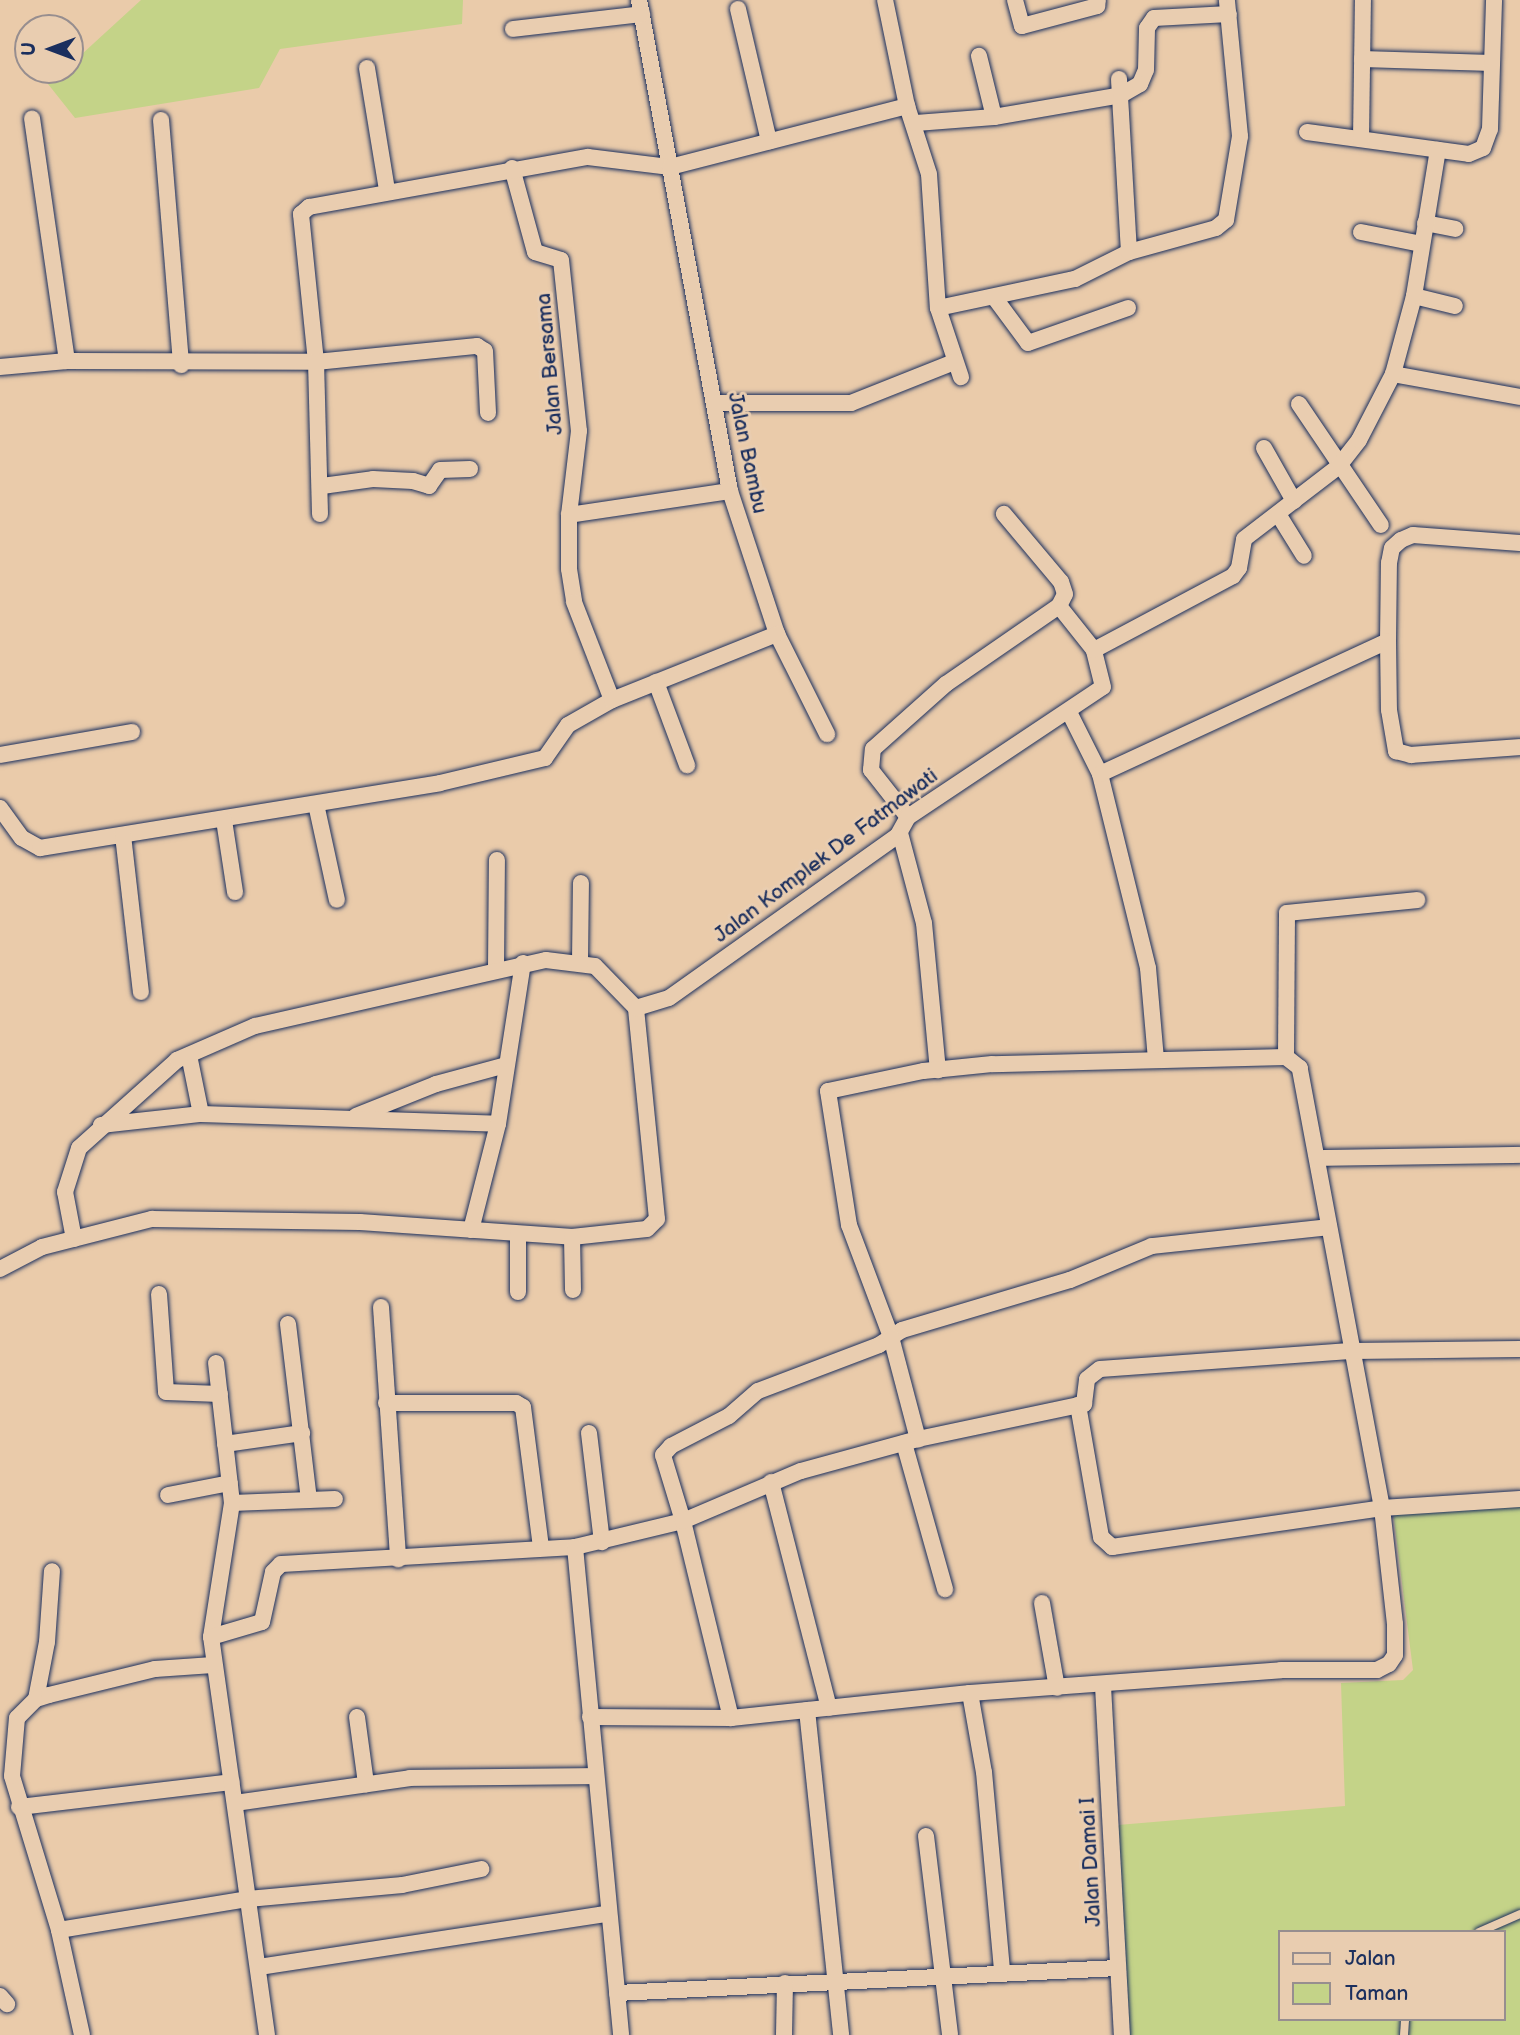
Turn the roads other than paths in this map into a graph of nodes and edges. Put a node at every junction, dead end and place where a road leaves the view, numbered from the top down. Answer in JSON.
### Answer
{"nodes":[{"id":1,"x":885,"y":0,"type":"edge"},
{"id":2,"x":1015,"y":0,"type":"edge"},
{"id":3,"x":1098,"y":0,"type":"edge"},
{"id":4,"x":1363,"y":0,"type":"edge"},
{"id":5,"x":1494,"y":0,"type":"edge"},
{"id":6,"x":640,"y":7,"type":"edge"},
{"id":7,"x":1189,"y":7,"type":"edge"},
{"id":8,"x":1228,"y":7,"type":"edge"},
{"id":9,"x":738,"y":9,"type":"dead end"},
{"id":10,"x":513,"y":29,"type":"dead end"},
{"id":11,"x":979,"y":56,"type":"dead end"},
{"id":12,"x":1362,"y":59,"type":"junction"},
{"id":13,"x":1492,"y":64,"type":"junction"},
{"id":14,"x":367,"y":68,"type":"dead end"},
{"id":15,"x":1120,"y":87,"type":"junction"},
{"id":16,"x":907,"y":106,"type":"junction"},
{"id":17,"x":994,"y":117,"type":"junction"},
{"id":18,"x":32,"y":119,"type":"dead end"},
{"id":19,"x":161,"y":120,"type":"dead end"},
{"id":20,"x":916,"y":123,"type":"junction"},
{"id":21,"x":1307,"y":132,"type":"dead end"},
{"id":22,"x":1361,"y":139,"type":"junction"},
{"id":23,"x":769,"y":141,"type":"junction"},
{"id":24,"x":1438,"y":150,"type":"junction"},
{"id":25,"x":512,"y":167,"type":"junction"},
{"id":26,"x":670,"y":167,"type":"junction"},
{"id":27,"x":387,"y":190,"type":"junction"},
{"id":28,"x":1425,"y":223,"type":"junction"},
{"id":29,"x":1455,"y":229,"type":"dead end"},
{"id":30,"x":1361,"y":232,"type":"dead end"},
{"id":31,"x":1421,"y":244,"type":"junction"},
{"id":32,"x":1129,"y":252,"type":"junction"},
{"id":33,"x":1414,"y":296,"type":"junction"},
{"id":34,"x":994,"y":298,"type":"junction"},
{"id":35,"x":1455,"y":306,"type":"dead end"},
{"id":36,"x":938,"y":308,"type":"junction"},
{"id":37,"x":1128,"y":308,"type":"dead end"},
{"id":38,"x":67,"y":361,"type":"junction"},
{"id":39,"x":316,"y":362,"type":"junction"},
{"id":40,"x":181,"y":365,"type":"junction"},
{"id":41,"x":0,"y":368,"type":"edge"},
{"id":42,"x":1393,"y":374,"type":"junction"},
{"id":43,"x":1520,"y":397,"type":"edge"},
{"id":44,"x":715,"y":403,"type":"junction"},
{"id":45,"x":1299,"y":404,"type":"dead end"},
{"id":46,"x":488,"y":413,"type":"dead end"},
{"id":47,"x":1264,"y":448,"type":"dead end"},
{"id":48,"x":1338,"y":467,"type":"junction"},
{"id":49,"x":470,"y":469,"type":"dead end"},
{"id":50,"x":322,"y":486,"type":"junction"},
{"id":51,"x":730,"y":491,"type":"junction"},
{"id":52,"x":1294,"y":501,"type":"junction"},
{"id":53,"x":320,"y":514,"type":"dead end"},
{"id":54,"x":1004,"y":514,"type":"dead end"},
{"id":55,"x":1278,"y":514,"type":"junction"},
{"id":56,"x":569,"y":515,"type":"junction"},
{"id":57,"x":1381,"y":525,"type":"dead end"},
{"id":58,"x":1520,"y":542,"type":"edge"},
{"id":59,"x":1304,"y":556,"type":"dead end"},
{"id":60,"x":1059,"y":606,"type":"junction"},
{"id":61,"x":777,"y":634,"type":"junction"},
{"id":62,"x":1388,"y":641,"type":"junction"},
{"id":63,"x":1094,"y":650,"type":"junction"},
{"id":64,"x":656,"y":682,"type":"junction"},
{"id":65,"x":612,"y":700,"type":"junction"},
{"id":66,"x":1069,"y":712,"type":"junction"},
{"id":67,"x":132,"y":732,"type":"dead end"},
{"id":68,"x":827,"y":734,"type":"dead end"},
{"id":69,"x":1520,"y":747,"type":"edge"},
{"id":70,"x":0,"y":755,"type":"edge"},
{"id":71,"x":687,"y":765,"type":"dead end"},
{"id":72,"x":1100,"y":774,"type":"junction"},
{"id":73,"x":316,"y":804,"type":"junction"},
{"id":74,"x":0,"y":808,"type":"edge"},
{"id":75,"x":908,"y":817,"type":"junction"},
{"id":76,"x":225,"y":820,"type":"junction"},
{"id":77,"x":900,"y":832,"type":"junction"},
{"id":78,"x":123,"y":835,"type":"junction"},
{"id":79,"x":497,"y":860,"type":"dead end"},
{"id":80,"x":581,"y":883,"type":"dead end"},
{"id":81,"x":235,"y":892,"type":"dead end"},
{"id":82,"x":337,"y":900,"type":"dead end"},
{"id":83,"x":1417,"y":900,"type":"dead end"},
{"id":84,"x":580,"y":961,"type":"junction"},
{"id":85,"x":523,"y":963,"type":"junction"},
{"id":86,"x":496,"y":968,"type":"junction"},
{"id":87,"x":141,"y":992,"type":"dead end"},
{"id":88,"x":636,"y":1008,"type":"junction"},
{"id":89,"x":189,"y":1055,"type":"junction"},
{"id":90,"x":1286,"y":1056,"type":"junction"},
{"id":91,"x":1156,"y":1059,"type":"junction"},
{"id":92,"x":506,"y":1065,"type":"junction"},
{"id":93,"x":938,"y":1070,"type":"junction"},
{"id":94,"x":201,"y":1114,"type":"junction"},
{"id":95,"x":351,"y":1118,"type":"junction"},
{"id":96,"x":498,"y":1124,"type":"junction"},
{"id":97,"x":101,"y":1125,"type":"junction"},
{"id":98,"x":1520,"y":1155,"type":"edge"},
{"id":99,"x":1319,"y":1158,"type":"junction"},
{"id":100,"x":1329,"y":1227,"type":"junction"},
{"id":101,"x":471,"y":1230,"type":"junction"},
{"id":102,"x":518,"y":1234,"type":"junction"},
{"id":103,"x":572,"y":1237,"type":"junction"},
{"id":104,"x":74,"y":1239,"type":"junction"},
{"id":105,"x":0,"y":1269,"type":"edge"},
{"id":106,"x":573,"y":1290,"type":"dead end"},
{"id":107,"x":517,"y":1292,"type":"dead end"},
{"id":108,"x":159,"y":1294,"type":"dead end"},
{"id":109,"x":381,"y":1307,"type":"dead end"},
{"id":110,"x":288,"y":1324,"type":"dead end"},
{"id":111,"x":891,"y":1337,"type":"junction"},
{"id":112,"x":1520,"y":1349,"type":"edge"},
{"id":113,"x":1353,"y":1351,"type":"junction"},
{"id":114,"x":216,"y":1363,"type":"dead end"},
{"id":115,"x":220,"y":1394,"type":"junction"},
{"id":116,"x":386,"y":1403,"type":"junction"},
{"id":117,"x":1078,"y":1405,"type":"junction"},
{"id":118,"x":302,"y":1433,"type":"junction"},
{"id":119,"x":589,"y":1433,"type":"dead end"},
{"id":120,"x":911,"y":1441,"type":"junction"},
{"id":121,"x":225,"y":1444,"type":"junction"},
{"id":122,"x":771,"y":1482,"type":"junction"},
{"id":123,"x":230,"y":1483,"type":"junction"},
{"id":124,"x":168,"y":1495,"type":"dead end"},
{"id":125,"x":335,"y":1499,"type":"dead end"},
{"id":126,"x":1520,"y":1499,"type":"edge"},
{"id":127,"x":309,"y":1500,"type":"junction"},
{"id":128,"x":232,"y":1503,"type":"junction"},
{"id":129,"x":1382,"y":1508,"type":"junction"},
{"id":130,"x":683,"y":1521,"type":"junction"},
{"id":131,"x":602,"y":1542,"type":"junction"},
{"id":132,"x":575,"y":1547,"type":"junction"},
{"id":133,"x":541,"y":1548,"type":"junction"},
{"id":134,"x":398,"y":1559,"type":"junction"},
{"id":135,"x":52,"y":1572,"type":"dead end"},
{"id":136,"x":945,"y":1589,"type":"dead end"},
{"id":137,"x":1042,"y":1603,"type":"dead end"},
{"id":138,"x":211,"y":1637,"type":"junction"},
{"id":139,"x":213,"y":1665,"type":"junction"},
{"id":140,"x":1103,"y":1686,"type":"junction"},
{"id":141,"x":1057,"y":1688,"type":"junction"},
{"id":142,"x":970,"y":1693,"type":"junction"},
{"id":143,"x":36,"y":1699,"type":"junction"},
{"id":144,"x":828,"y":1708,"type":"junction"},
{"id":145,"x":807,"y":1710,"type":"junction"},
{"id":146,"x":357,"y":1717,"type":"dead end"},
{"id":147,"x":590,"y":1717,"type":"junction"},
{"id":148,"x":731,"y":1718,"type":"junction"},
{"id":149,"x":595,"y":1776,"type":"junction"},
{"id":150,"x":232,"y":1782,"type":"junction"},
{"id":151,"x":366,"y":1784,"type":"junction"},
{"id":152,"x":235,"y":1803,"type":"junction"},
{"id":153,"x":19,"y":1807,"type":"junction"},
{"id":154,"x":926,"y":1836,"type":"dead end"},
{"id":155,"x":481,"y":1869,"type":"dead end"},
{"id":156,"x":248,"y":1899,"type":"junction"},
{"id":157,"x":607,"y":1914,"type":"junction"},
{"id":158,"x":1520,"y":1914,"type":"edge"},
{"id":159,"x":59,"y":1930,"type":"junction"},
{"id":160,"x":1484,"y":1930,"type":"edge"},
{"id":161,"x":259,"y":1968,"type":"junction"},
{"id":162,"x":1118,"y":1968,"type":"junction"},
{"id":163,"x":1002,"y":1971,"type":"junction"},
{"id":164,"x":942,"y":1974,"type":"junction"},
{"id":165,"x":839,"y":1980,"type":"junction"},
{"id":166,"x":785,"y":1983,"type":"junction"},
{"id":167,"x":617,"y":1993,"type":"junction"},
{"id":168,"x":82,"y":2035,"type":"edge"},
{"id":169,"x":267,"y":2035,"type":"edge"},
{"id":170,"x":621,"y":2035,"type":"edge"},
{"id":171,"x":785,"y":2035,"type":"edge"},
{"id":172,"x":841,"y":2035,"type":"edge"},
{"id":173,"x":950,"y":2035,"type":"edge"},
{"id":174,"x":1122,"y":2035,"type":"edge"}],
"edges":[{"from":1,"to":16,"type":"street"},
{"from":2,"to":3,"type":"street"},
{"from":4,"to":12,"type":"street"},
{"from":5,"to":13,"type":"street"},
{"from":6,"to":10,"type":"street"},
{"from":6,"to":26,"type":"street","name":"Jalan Bambu"},
{"from":7,"to":8,"type":"street"},
{"from":7,"to":15,"type":"street"},
{"from":8,"to":32,"type":"street"},
{"from":9,"to":23,"type":"street"},
{"from":11,"to":17,"type":"street"},
{"from":12,"to":13,"type":"street"},
{"from":12,"to":22,"type":"street"},
{"from":13,"to":24,"type":"street"},
{"from":14,"to":27,"type":"street"},
{"from":15,"to":17,"type":"street"},
{"from":15,"to":32,"type":"street"},
{"from":16,"to":20,"type":"street"},
{"from":16,"to":23,"type":"street"},
{"from":17,"to":20,"type":"street"},
{"from":18,"to":38,"type":"street"},
{"from":19,"to":40,"type":"street"},
{"from":20,"to":36,"type":"street"},
{"from":21,"to":22,"type":"street"},
{"from":22,"to":24,"type":"street"},
{"from":23,"to":26,"type":"street"},
{"from":24,"to":28,"type":"street"},
{"from":25,"to":26,"type":"street"},
{"from":25,"to":27,"type":"street"},
{"from":25,"to":56,"type":"street","name":"Jalan Bersama"},
{"from":26,"to":44,"type":"street","name":"Jalan Bambu"},
{"from":27,"to":39,"type":"street"},
{"from":28,"to":29,"type":"street"},
{"from":28,"to":31,"type":"street"},
{"from":30,"to":31,"type":"street"},
{"from":31,"to":33,"type":"street"},
{"from":32,"to":34,"type":"street"},
{"from":33,"to":35,"type":"street"},
{"from":33,"to":42,"type":"street"},
{"from":34,"to":36,"type":"street"},
{"from":34,"to":37,"type":"street"},
{"from":36,"to":44,"type":"street"},
{"from":38,"to":40,"type":"street"},
{"from":38,"to":41,"type":"street"},
{"from":39,"to":40,"type":"street"},
{"from":39,"to":46,"type":"street"},
{"from":39,"to":50,"type":"street"},
{"from":42,"to":43,"type":"street"},
{"from":42,"to":48,"type":"street"},
{"from":44,"to":51,"type":"street","name":"Jalan Bambu"},
{"from":45,"to":48,"type":"street"},
{"from":47,"to":52,"type":"street"},
{"from":48,"to":52,"type":"street"},
{"from":48,"to":57,"type":"street"},
{"from":49,"to":50,"type":"street"},
{"from":50,"to":53,"type":"street"},
{"from":51,"to":56,"type":"street"},
{"from":51,"to":61,"type":"street","name":"Jalan Bambu"},
{"from":52,"to":55,"type":"street"},
{"from":54,"to":60,"type":"street"},
{"from":55,"to":59,"type":"street"},
{"from":55,"to":63,"type":"street"},
{"from":56,"to":65,"type":"street","name":"Jalan Bersama"},
{"from":58,"to":62,"type":"street"},
{"from":60,"to":63,"type":"street"},
{"from":60,"to":75,"type":"street"},
{"from":61,"to":64,"type":"street"},
{"from":61,"to":68,"type":"street","name":"Jalan Bambu"},
{"from":62,"to":69,"type":"street"},
{"from":62,"to":72,"type":"street"},
{"from":63,"to":66,"type":"street","name":"Jalan Komplek De Fatmawati"},
{"from":64,"to":65,"type":"street"},
{"from":64,"to":71,"type":"street"},
{"from":65,"to":73,"type":"street"},
{"from":66,"to":72,"type":"street"},
{"from":66,"to":75,"type":"street","name":"Jalan Komplek De Fatmawati"},
{"from":67,"to":70,"type":"street"},
{"from":72,"to":91,"type":"street"},
{"from":73,"to":76,"type":"street"},
{"from":73,"to":82,"type":"street"},
{"from":74,"to":78,"type":"street"},
{"from":75,"to":77,"type":"street","name":"Jalan Komplek De Fatmawati"},
{"from":76,"to":78,"type":"street"},
{"from":76,"to":81,"type":"street"},
{"from":77,"to":88,"type":"street","name":"Jalan Komplek De Fatmawati"},
{"from":77,"to":93,"type":"street"},
{"from":78,"to":87,"type":"street"},
{"from":79,"to":86,"type":"street"},
{"from":80,"to":84,"type":"street"},
{"from":83,"to":90,"type":"street"},
{"from":84,"to":85,"type":"street"},
{"from":84,"to":88,"type":"street"},
{"from":85,"to":86,"type":"street"},
{"from":85,"to":92,"type":"street"},
{"from":86,"to":89,"type":"street"},
{"from":88,"to":103,"type":"street"},
{"from":89,"to":94,"type":"street"},
{"from":89,"to":97,"type":"street"},
{"from":90,"to":91,"type":"street"},
{"from":90,"to":99,"type":"street"},
{"from":91,"to":93,"type":"street"},
{"from":92,"to":95,"type":"street"},
{"from":92,"to":96,"type":"street"},
{"from":93,"to":111,"type":"street"},
{"from":94,"to":95,"type":"street"},
{"from":94,"to":97,"type":"street"},
{"from":95,"to":96,"type":"street"},
{"from":96,"to":101,"type":"street"},
{"from":97,"to":104,"type":"street"},
{"from":98,"to":99,"type":"street"},
{"from":99,"to":100,"type":"street"},
{"from":100,"to":111,"type":"street"},
{"from":100,"to":113,"type":"street"},
{"from":101,"to":102,"type":"street"},
{"from":101,"to":104,"type":"street"},
{"from":102,"to":103,"type":"street"},
{"from":102,"to":107,"type":"street"},
{"from":103,"to":106,"type":"street"},
{"from":104,"to":105,"type":"street"},
{"from":108,"to":115,"type":"street"},
{"from":109,"to":116,"type":"street"},
{"from":110,"to":118,"type":"street"},
{"from":111,"to":120,"type":"street"},
{"from":111,"to":130,"type":"street"},
{"from":112,"to":113,"type":"street"},
{"from":113,"to":117,"type":"street"},
{"from":113,"to":129,"type":"street"},
{"from":114,"to":115,"type":"street"},
{"from":115,"to":121,"type":"street"},
{"from":116,"to":133,"type":"street"},
{"from":116,"to":134,"type":"street"},
{"from":117,"to":120,"type":"street"},
{"from":117,"to":129,"type":"street"},
{"from":118,"to":121,"type":"street"},
{"from":118,"to":127,"type":"street"},
{"from":119,"to":131,"type":"street"},
{"from":120,"to":122,"type":"street"},
{"from":120,"to":136,"type":"street"},
{"from":121,"to":123,"type":"street"},
{"from":122,"to":130,"type":"street"},
{"from":122,"to":144,"type":"street"},
{"from":123,"to":124,"type":"street"},
{"from":123,"to":128,"type":"street"},
{"from":125,"to":127,"type":"street"},
{"from":126,"to":129,"type":"street"},
{"from":127,"to":128,"type":"street"},
{"from":128,"to":138,"type":"street"},
{"from":129,"to":140,"type":"street"},
{"from":130,"to":131,"type":"street"},
{"from":130,"to":148,"type":"street"},
{"from":131,"to":132,"type":"street"},
{"from":132,"to":133,"type":"street"},
{"from":132,"to":147,"type":"street"},
{"from":133,"to":134,"type":"street"},
{"from":134,"to":138,"type":"street"},
{"from":135,"to":143,"type":"street"},
{"from":137,"to":141,"type":"street"},
{"from":138,"to":139,"type":"street"},
{"from":139,"to":143,"type":"street"},
{"from":139,"to":150,"type":"street"},
{"from":140,"to":141,"type":"street"},
{"from":140,"to":162,"type":"street","name":"Jalan Damai I"},
{"from":141,"to":142,"type":"street"},
{"from":142,"to":144,"type":"street"},
{"from":142,"to":163,"type":"street"},
{"from":143,"to":153,"type":"street"},
{"from":144,"to":145,"type":"street"},
{"from":145,"to":148,"type":"street"},
{"from":145,"to":165,"type":"street"},
{"from":146,"to":151,"type":"street"},
{"from":147,"to":148,"type":"street"},
{"from":147,"to":149,"type":"street"},
{"from":149,"to":151,"type":"street"},
{"from":149,"to":157,"type":"street"},
{"from":150,"to":152,"type":"street"},
{"from":150,"to":153,"type":"street"},
{"from":151,"to":152,"type":"street"},
{"from":152,"to":156,"type":"street"},
{"from":153,"to":159,"type":"street"},
{"from":154,"to":164,"type":"street"},
{"from":155,"to":156,"type":"street"},
{"from":156,"to":159,"type":"street"},
{"from":156,"to":161,"type":"street"},
{"from":157,"to":161,"type":"street"},
{"from":157,"to":167,"type":"street"},
{"from":158,"to":160,"type":"lane"},
{"from":159,"to":168,"type":"street"},
{"from":161,"to":169,"type":"street"},
{"from":162,"to":163,"type":"street"},
{"from":162,"to":174,"type":"street","name":"Jalan Damai I"},
{"from":163,"to":164,"type":"street"},
{"from":164,"to":165,"type":"street"},
{"from":164,"to":173,"type":"street"},
{"from":165,"to":166,"type":"street"},
{"from":165,"to":172,"type":"street"},
{"from":166,"to":167,"type":"street"},
{"from":166,"to":171,"type":"street"},
{"from":167,"to":170,"type":"street"}]}
